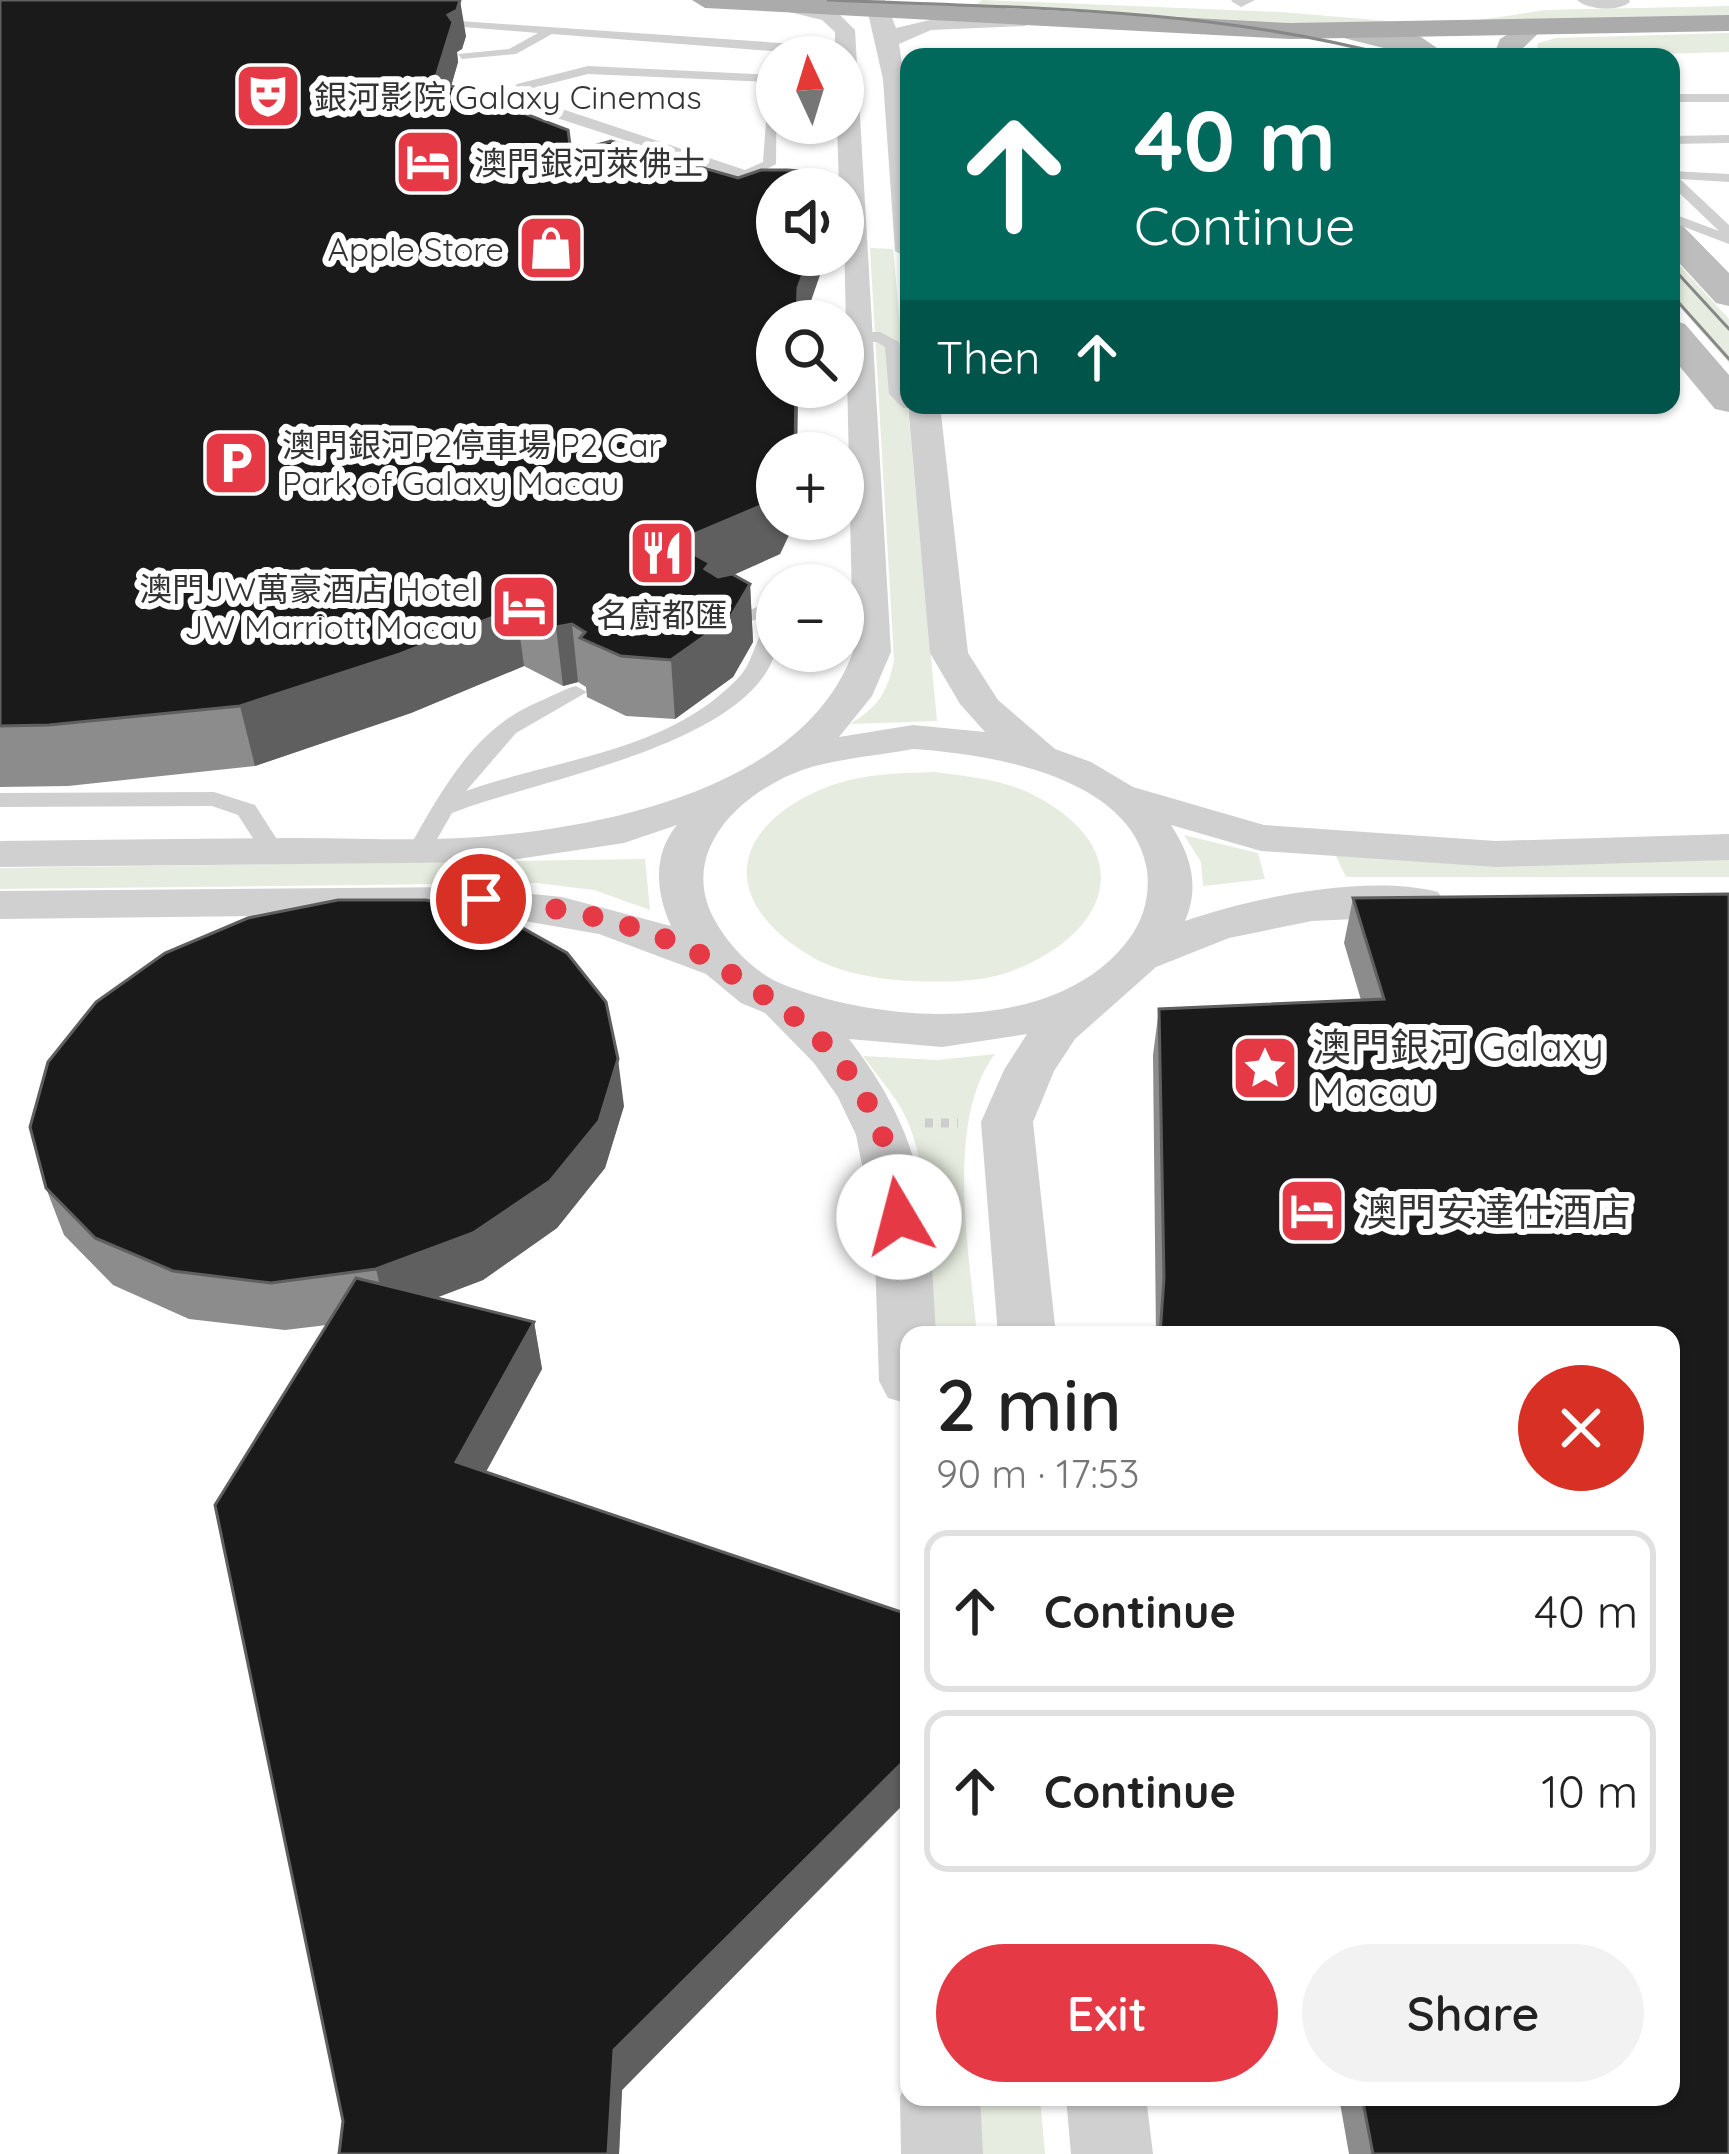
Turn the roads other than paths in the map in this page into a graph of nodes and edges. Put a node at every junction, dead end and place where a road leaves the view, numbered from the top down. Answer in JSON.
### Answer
{"nodes":[{"id":1,"x":705,"y":0,"type":"edge"},
{"id":2,"x":960,"y":0,"type":"edge"},
{"id":3,"x":1729,"y":0,"type":"edge"},
{"id":4,"x":1243,"y":1,"type":"edge"},
{"id":5,"x":1580,"y":1,"type":"edge"},
{"id":6,"x":1264,"y":2,"type":"edge"},
{"id":7,"x":1358,"y":2,"type":"edge"},
{"id":8,"x":1620,"y":2,"type":"edge"},
{"id":9,"x":878,"y":6,"type":"edge"},
{"id":10,"x":792,"y":7,"type":"junction"},
{"id":11,"x":1146,"y":8,"type":"edge"},
{"id":12,"x":409,"y":20,"type":"edge"},
{"id":13,"x":1025,"y":20,"type":"junction"},
{"id":14,"x":1729,"y":26,"type":"edge"},
{"id":15,"x":1529,"y":29,"type":"junction"},
{"id":16,"x":1473,"y":30,"type":"junction"},
{"id":17,"x":549,"y":31,"type":"junction"},
{"id":18,"x":845,"y":36,"type":"edge"},
{"id":19,"x":1434,"y":42,"type":"edge"},
{"id":20,"x":887,"y":44,"type":"junction"},
{"id":21,"x":756,"y":45,"type":"edge"},
{"id":22,"x":1496,"y":48,"type":"edge"},
{"id":23,"x":1509,"y":48,"type":"edge"},
{"id":24,"x":462,"y":56,"type":"dead end"},
{"id":25,"x":756,"y":78,"type":"edge"},
{"id":26,"x":864,"y":84,"type":"edge"},
{"id":27,"x":1680,"y":98,"type":"edge"},
{"id":28,"x":1729,"y":98,"type":"edge"},
{"id":29,"x":897,"y":127,"type":"junction"},
{"id":30,"x":1729,"y":139,"type":"edge"},
{"id":31,"x":1680,"y":140,"type":"edge"},
{"id":32,"x":771,"y":144,"type":"edge"},
{"id":33,"x":900,"y":158,"type":"edge"},
{"id":34,"x":746,"y":175,"type":"junction"},
{"id":35,"x":1680,"y":177,"type":"edge"},
{"id":36,"x":1729,"y":178,"type":"edge"},
{"id":37,"x":756,"y":180,"type":"edge"},
{"id":38,"x":864,"y":186,"type":"edge"},
{"id":39,"x":1680,"y":186,"type":"edge"},
{"id":40,"x":1729,"y":194,"type":"edge"},
{"id":41,"x":1694,"y":200,"type":"junction"},
{"id":42,"x":1680,"y":221,"type":"edge"},
{"id":43,"x":1729,"y":237,"type":"edge"},
{"id":44,"x":1680,"y":242,"type":"edge"},
{"id":45,"x":1729,"y":295,"type":"edge"},
{"id":46,"x":864,"y":337,"type":"edge"},
{"id":47,"x":1680,"y":343,"type":"edge"},
{"id":48,"x":900,"y":396,"type":"edge"},
{"id":49,"x":1729,"y":400,"type":"edge"},
{"id":50,"x":852,"y":408,"type":"edge"},
{"id":51,"x":918,"y":414,"type":"edge"},
{"id":52,"x":855,"y":564,"type":"edge"},
{"id":53,"x":756,"y":613,"type":"edge"},
{"id":54,"x":864,"y":624,"type":"edge"},
{"id":55,"x":723,"y":625,"type":"edge"},
{"id":56,"x":756,"y":667,"type":"edge"},
{"id":57,"x":576,"y":692,"type":"edge"},
{"id":58,"x":1051,"y":760,"type":"junction"},
{"id":59,"x":780,"y":763,"type":"junction"},
{"id":60,"x":731,"y":789,"type":"junction"},
{"id":61,"x":1109,"y":794,"type":"junction"},
{"id":62,"x":0,"y":800,"type":"edge"},
{"id":63,"x":442,"y":809,"type":"junction"},
{"id":64,"x":1729,"y":847,"type":"edge"},
{"id":65,"x":419,"y":850,"type":"junction"},
{"id":66,"x":273,"y":852,"type":"junction"},
{"id":67,"x":0,"y":854,"type":"edge"},
{"id":68,"x":1496,"y":854,"type":"junction"},
{"id":69,"x":1620,"y":890,"type":"edge"},
{"id":70,"x":1469,"y":901,"type":"edge"},
{"id":71,"x":0,"y":905,"type":"edge"},
{"id":72,"x":1142,"y":956,"type":"junction"},
{"id":73,"x":715,"y":961,"type":"junction"},
{"id":74,"x":1100,"y":989,"type":"junction"},
{"id":75,"x":774,"y":999,"type":"junction"},
{"id":76,"x":906,"y":1326,"type":"edge"},
{"id":77,"x":1026,"y":1326,"type":"edge"},
{"id":78,"x":940,"y":2106,"type":"edge"},
{"id":79,"x":1107,"y":2106,"type":"edge"},
{"id":80,"x":942,"y":2154,"type":"edge"},
{"id":81,"x":1112,"y":2154,"type":"edge"}],
"edges":[{"from":1,"to":10,"type":"main road"},
{"from":2,"to":11,"type":"main road"},
{"from":3,"to":8,"type":"main road"},
{"from":4,"to":6,"type":"main road"},
{"from":4,"to":11,"type":"main road"},
{"from":5,"to":7,"type":"main road"},
{"from":5,"to":8,"type":"main road"},
{"from":5,"to":19,"type":"main road"},
{"from":9,"to":10,"type":"main road"},
{"from":9,"to":13,"type":"main road"},
{"from":9,"to":20,"type":"street"},
{"from":10,"to":18,"type":"street"},
{"from":11,"to":13,"type":"main road"},
{"from":11,"to":19,"type":"main road"},
{"from":11,"to":19,"type":"main road"},
{"from":12,"to":17,"type":"lane"},
{"from":13,"to":20,"type":"street"},
{"from":14,"to":15,"type":"main road"},
{"from":15,"to":16,"type":"main road"},
{"from":15,"to":23,"type":"main road"},
{"from":16,"to":19,"type":"main road"},
{"from":16,"to":22,"type":"main road"},
{"from":17,"to":21,"type":"lane"},
{"from":17,"to":24,"type":"lane"},
{"from":20,"to":29,"type":"street"},
{"from":25,"to":34,"type":"lane"},
{"from":26,"to":29,"type":"street"},
{"from":27,"to":28,"type":"lane"},
{"from":29,"to":33,"type":"street"},
{"from":29,"to":38,"type":"street"},
{"from":30,"to":31,"type":"lane"},
{"from":32,"to":34,"type":"lane"},
{"from":34,"to":37,"type":"lane"},
{"from":35,"to":36,"type":"lane"},
{"from":39,"to":41,"type":"lane"},
{"from":40,"to":41,"type":"lane"},
{"from":41,"to":43,"type":"lane"},
{"from":42,"to":43,"type":"lane"},
{"from":44,"to":45,"type":"main road"},
{"from":46,"to":48,"type":"lane"},
{"from":47,"to":49,"type":"main road"},
{"from":50,"to":52,"type":"street"},
{"from":51,"to":58,"type":"street"},
{"from":53,"to":55,"type":"lane"},
{"from":54,"to":59,"type":"street"},
{"from":56,"to":63,"type":"lane"},
{"from":57,"to":63,"type":"lane"},
{"from":58,"to":59,"type":"street"},
{"from":58,"to":61,"type":"street"},
{"from":59,"to":60,"type":"street"},
{"from":60,"to":65,"type":"street"},
{"from":60,"to":73,"type":"street"},
{"from":61,"to":68,"type":"street"},
{"from":61,"to":72,"type":"street"},
{"from":62,"to":66,"type":"lane"},
{"from":63,"to":65,"type":"lane"},
{"from":64,"to":68,"type":"street"},
{"from":65,"to":66,"type":"street"},
{"from":66,"to":67,"type":"street"},
{"from":68,"to":69,"type":"street"},
{"from":70,"to":72,"type":"street"},
{"from":71,"to":73,"type":"street"},
{"from":72,"to":74,"type":"street"},
{"from":73,"to":75,"type":"street"},
{"from":74,"to":75,"type":"street"},
{"from":74,"to":77,"type":"street"},
{"from":75,"to":76,"type":"street"},
{"from":78,"to":80,"type":"street"},
{"from":79,"to":81,"type":"street"}]}
